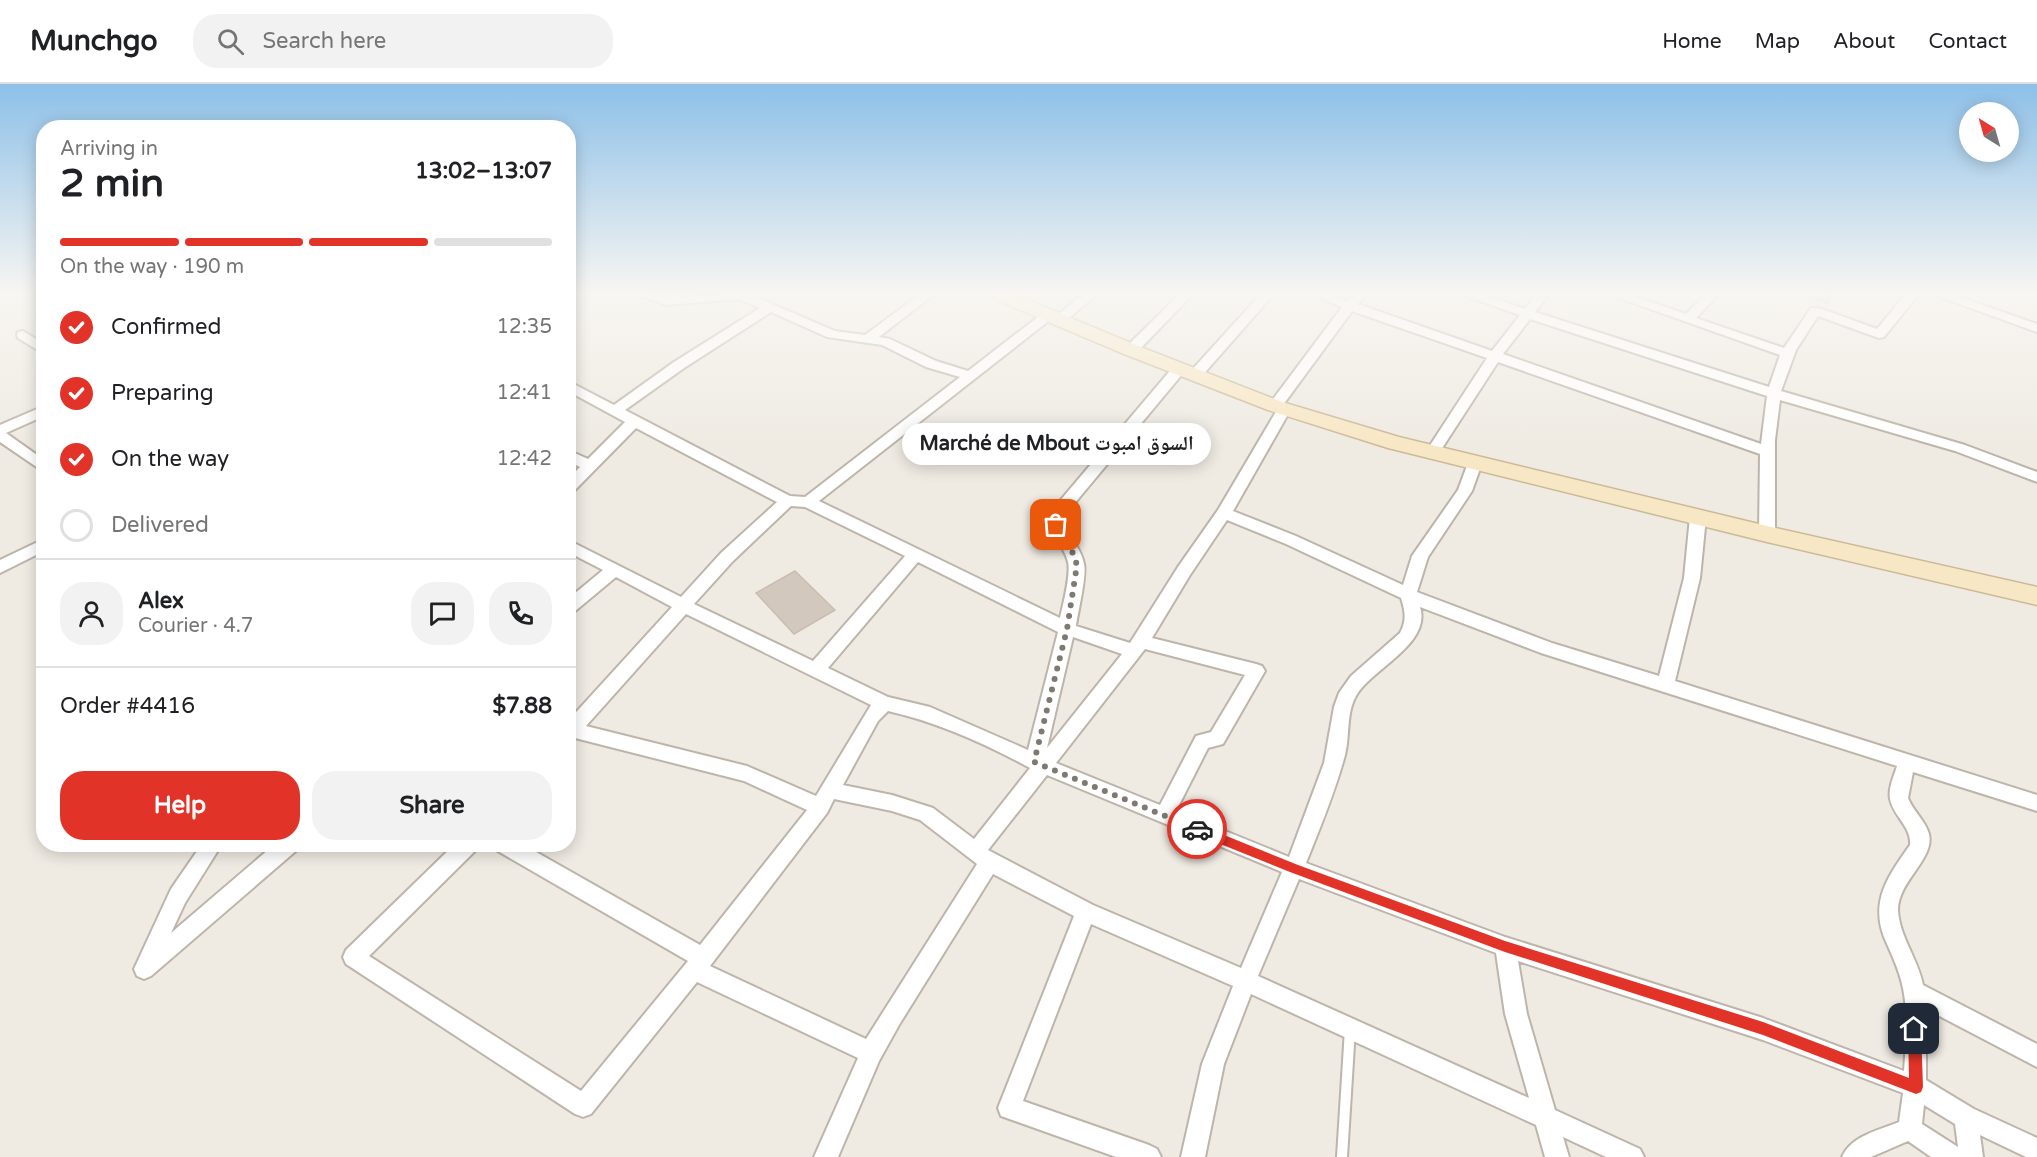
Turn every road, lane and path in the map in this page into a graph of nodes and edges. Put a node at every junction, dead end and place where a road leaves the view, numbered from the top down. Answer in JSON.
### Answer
{"nodes":[{"id":1,"x":710,"y":345,"type":"edge"},
{"id":2,"x":890,"y":345,"type":"edge"},
{"id":3,"x":1014,"y":345,"type":"edge"},
{"id":4,"x":1119,"y":345,"type":"edge"},
{"id":5,"x":1136,"y":345,"type":"edge"},
{"id":6,"x":1215,"y":345,"type":"edge"},
{"id":7,"x":1322,"y":345,"type":"edge"},
{"id":8,"x":1460,"y":345,"type":"edge"},
{"id":9,"x":1503,"y":345,"type":"edge"},
{"id":10,"x":1624,"y":345,"type":"edge"},
{"id":11,"x":1765,"y":345,"type":"edge"},
{"id":12,"x":1792,"y":345,"type":"edge"},
{"id":13,"x":1131,"y":350,"type":"junction"},
{"id":14,"x":1787,"y":353,"type":"junction"},
{"id":15,"x":1494,"y":357,"type":"junction"},
{"id":16,"x":1187,"y":372,"type":"junction"},
{"id":17,"x":970,"y":376,"type":"junction"},
{"id":18,"x":576,"y":389,"type":"edge"},
{"id":19,"x":1775,"y":394,"type":"junction"},
{"id":20,"x":1280,"y":407,"type":"junction"},
{"id":21,"x":615,"y":411,"type":"junction"},
{"id":22,"x":36,"y":414,"type":"edge"},
{"id":23,"x":634,"y":421,"type":"junction"},
{"id":24,"x":0,"y":430,"type":"edge"},
{"id":25,"x":0,"y":435,"type":"edge"},
{"id":26,"x":1767,"y":451,"type":"junction"},
{"id":27,"x":1432,"y":453,"type":"junction"},
{"id":28,"x":576,"y":459,"type":"edge"},
{"id":29,"x":36,"y":461,"type":"edge"},
{"id":30,"x":1475,"y":463,"type":"junction"},
{"id":31,"x":590,"y":466,"type":"junction"},
{"id":32,"x":2037,"y":477,"type":"edge"},
{"id":33,"x":576,"y":480,"type":"edge"},
{"id":34,"x":787,"y":501,"type":"junction"},
{"id":35,"x":808,"y":502,"type":"junction"},
{"id":36,"x":1224,"y":513,"type":"junction"},
{"id":37,"x":1698,"y":517,"type":"junction"},
{"id":38,"x":1767,"y":534,"type":"junction"},
{"id":39,"x":36,"y":548,"type":"edge"},
{"id":40,"x":576,"y":549,"type":"edge"},
{"id":41,"x":915,"y":555,"type":"junction"},
{"id":42,"x":0,"y":567,"type":"edge"},
{"id":43,"x":615,"y":569,"type":"junction"},
{"id":44,"x":1408,"y":596,"type":"junction"},
{"id":45,"x":2037,"y":596,"type":"edge"},
{"id":46,"x":576,"y":601,"type":"edge"},
{"id":47,"x":682,"y":605,"type":"junction"},
{"id":48,"x":1067,"y":629,"type":"junction"},
{"id":49,"x":1137,"y":646,"type":"junction"},
{"id":50,"x":815,"y":671,"type":"junction"},
{"id":51,"x":1665,"y":686,"type":"junction"},
{"id":52,"x":884,"y":703,"type":"junction"},
{"id":53,"x":576,"y":724,"type":"edge"},
{"id":54,"x":576,"y":732,"type":"edge"},
{"id":55,"x":1907,"y":761,"type":"junction"},
{"id":56,"x":1039,"y":764,"type":"junction"},
{"id":57,"x":825,"y":798,"type":"junction"},
{"id":58,"x":2037,"y":803,"type":"edge"},
{"id":59,"x":1164,"y":816,"type":"junction"},
{"id":60,"x":208,"y":852,"type":"edge"},
{"id":61,"x":282,"y":852,"type":"edge"},
{"id":62,"x":461,"y":852,"type":"edge"},
{"id":63,"x":516,"y":852,"type":"edge"},
{"id":64,"x":982,"y":856,"type":"junction"},
{"id":65,"x":1294,"y":868,"type":"junction"},
{"id":66,"x":1086,"y":912,"type":"junction"},
{"id":67,"x":1505,"y":947,"type":"junction"},
{"id":68,"x":698,"y":963,"type":"junction"},
{"id":69,"x":1246,"y":981,"type":"junction"},
{"id":70,"x":1914,"y":991,"type":"junction"},
{"id":71,"x":1350,"y":1028,"type":"junction"},
{"id":72,"x":871,"y":1053,"type":"junction"},
{"id":73,"x":2037,"y":1056,"type":"edge"},
{"id":74,"x":1916,"y":1087,"type":"junction"},
{"id":75,"x":1546,"y":1117,"type":"junction"},
{"id":76,"x":1966,"y":1117,"type":"junction"},
{"id":77,"x":1910,"y":1129,"type":"junction"},
{"id":78,"x":2037,"y":1150,"type":"edge"},
{"id":79,"x":826,"y":1157,"type":"edge"},
{"id":80,"x":1149,"y":1157,"type":"edge"},
{"id":81,"x":1193,"y":1157,"type":"edge"},
{"id":82,"x":1342,"y":1157,"type":"edge"},
{"id":83,"x":1557,"y":1157,"type":"edge"},
{"id":84,"x":1632,"y":1157,"type":"edge"},
{"id":85,"x":1854,"y":1157,"type":"edge"},
{"id":86,"x":1952,"y":1157,"type":"edge"},
{"id":87,"x":1971,"y":1157,"type":"edge"}],
"edges":[{"from":1,"to":21,"type":"street"},
{"from":2,"to":17,"type":"street"},
{"from":3,"to":17,"type":"street"},
{"from":4,"to":13,"type":"main road"},
{"from":5,"to":13,"type":"street"},
{"from":6,"to":16,"type":"street"},
{"from":7,"to":20,"type":"street"},
{"from":8,"to":15,"type":"street"},
{"from":9,"to":15,"type":"street"},
{"from":10,"to":19,"type":"street"},
{"from":11,"to":14,"type":"street"},
{"from":12,"to":14,"type":"street"},
{"from":13,"to":16,"type":"main road"},
{"from":14,"to":19,"type":"street"},
{"from":15,"to":26,"type":"street"},
{"from":15,"to":27,"type":"street"},
{"from":16,"to":20,"type":"main road"},
{"from":16,"to":48,"type":"street"},
{"from":17,"to":35,"type":"street"},
{"from":18,"to":21,"type":"street"},
{"from":19,"to":26,"type":"street"},
{"from":19,"to":32,"type":"street"},
{"from":20,"to":27,"type":"main road"},
{"from":20,"to":36,"type":"street"},
{"from":21,"to":23,"type":"street"},
{"from":22,"to":24,"type":"street"},
{"from":23,"to":31,"type":"street"},
{"from":23,"to":34,"type":"street"},
{"from":25,"to":29,"type":"street"},
{"from":26,"to":38,"type":"street"},
{"from":27,"to":30,"type":"main road"},
{"from":28,"to":31,"type":"street"},
{"from":30,"to":37,"type":"main road"},
{"from":30,"to":44,"type":"street"},
{"from":31,"to":33,"type":"street"},
{"from":34,"to":35,"type":"street"},
{"from":34,"to":47,"type":"street"},
{"from":35,"to":41,"type":"street"},
{"from":36,"to":44,"type":"street"},
{"from":36,"to":49,"type":"street"},
{"from":37,"to":38,"type":"main road"},
{"from":37,"to":51,"type":"street"},
{"from":38,"to":45,"type":"main road"},
{"from":39,"to":42,"type":"street"},
{"from":40,"to":43,"type":"street"},
{"from":41,"to":48,"type":"street"},
{"from":41,"to":50,"type":"street"},
{"from":43,"to":46,"type":"street"},
{"from":43,"to":47,"type":"street"},
{"from":44,"to":51,"type":"street"},
{"from":44,"to":65,"type":"street"},
{"from":47,"to":50,"type":"street"},
{"from":47,"to":53,"type":"street"},
{"from":48,"to":49,"type":"street"},
{"from":48,"to":56,"type":"street"},
{"from":49,"to":56,"type":"street"},
{"from":49,"to":59,"type":"street"},
{"from":50,"to":52,"type":"street"},
{"from":51,"to":55,"type":"street"},
{"from":52,"to":56,"type":"street"},
{"from":52,"to":57,"type":"street"},
{"from":54,"to":57,"type":"street"},
{"from":55,"to":58,"type":"street"},
{"from":55,"to":70,"type":"street"},
{"from":56,"to":59,"type":"street"},
{"from":56,"to":64,"type":"street"},
{"from":57,"to":64,"type":"street"},
{"from":57,"to":68,"type":"street"},
{"from":59,"to":65,"type":"street"},
{"from":60,"to":61,"type":"street"},
{"from":62,"to":68,"type":"street"},
{"from":63,"to":68,"type":"street"},
{"from":64,"to":66,"type":"street"},
{"from":64,"to":72,"type":"street"},
{"from":65,"to":67,"type":"street"},
{"from":65,"to":69,"type":"street"},
{"from":66,"to":69,"type":"street"},
{"from":66,"to":80,"type":"street"},
{"from":67,"to":74,"type":"street"},
{"from":67,"to":75,"type":"street"},
{"from":68,"to":72,"type":"street"},
{"from":69,"to":71,"type":"street"},
{"from":69,"to":81,"type":"street"},
{"from":70,"to":73,"type":"street"},
{"from":70,"to":74,"type":"street"},
{"from":71,"to":75,"type":"street"},
{"from":71,"to":82,"type":"lane"},
{"from":72,"to":79,"type":"street"},
{"from":74,"to":76,"type":"street"},
{"from":74,"to":77,"type":"street"},
{"from":75,"to":83,"type":"street"},
{"from":75,"to":84,"type":"street"},
{"from":76,"to":78,"type":"street"},
{"from":76,"to":87,"type":"street"},
{"from":77,"to":85,"type":"street"},
{"from":77,"to":86,"type":"street"}]}
